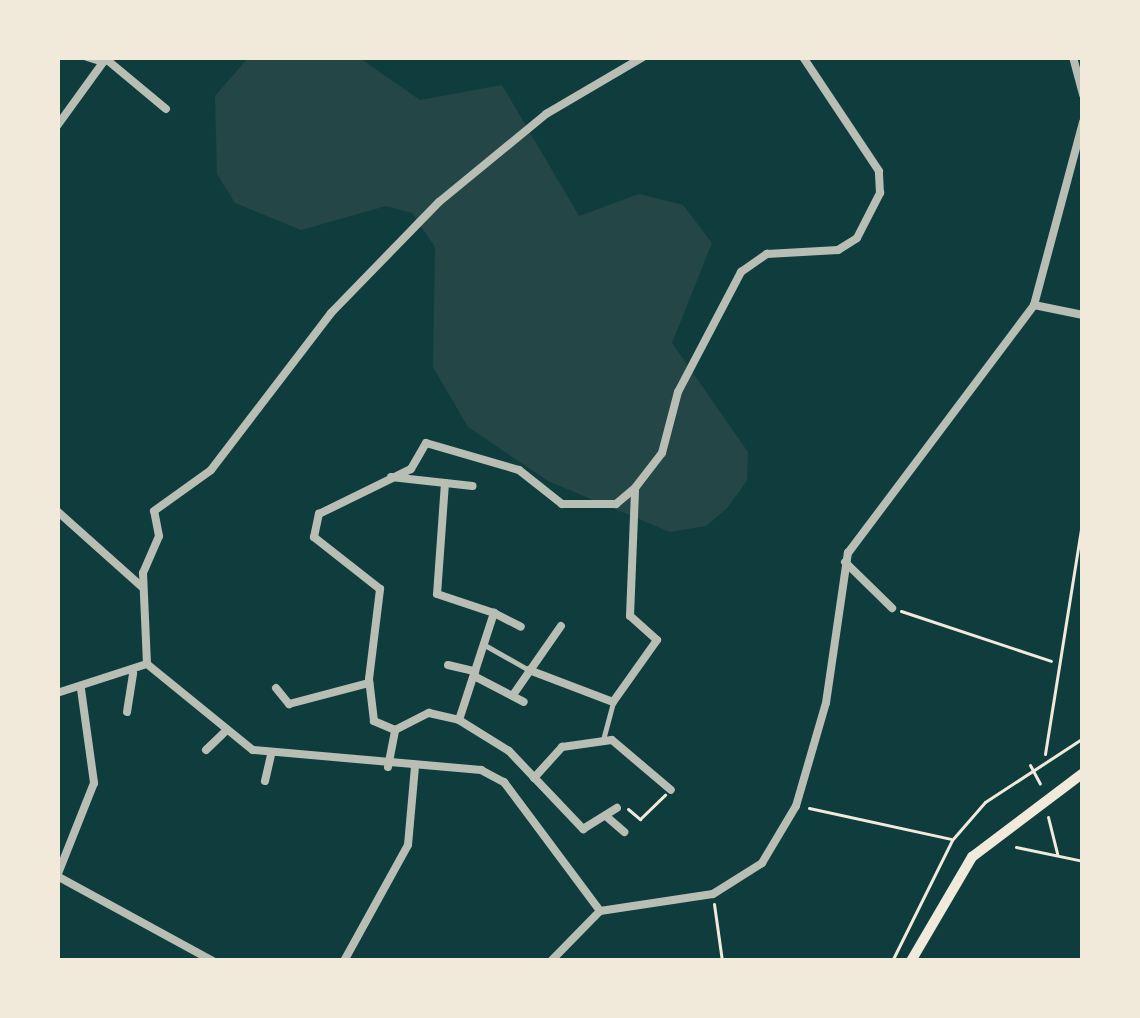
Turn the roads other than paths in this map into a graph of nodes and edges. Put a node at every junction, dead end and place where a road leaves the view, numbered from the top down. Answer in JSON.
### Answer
{"nodes":[{"id":1,"x":87,"y":57,"type":"edge"},
{"id":2,"x":644,"y":57,"type":"edge"},
{"id":3,"x":803,"y":57,"type":"edge"},
{"id":4,"x":1073,"y":57,"type":"edge"},
{"id":5,"x":105,"y":60,"type":"edge"},
{"id":6,"x":1083,"y":95,"type":"edge"},
{"id":7,"x":166,"y":109,"type":"dead end"},
{"id":8,"x":1083,"y":122,"type":"edge"},
{"id":9,"x":57,"y":126,"type":"edge"},
{"id":10,"x":1034,"y":305,"type":"junction"},
{"id":11,"x":1083,"y":315,"type":"edge"},
{"id":12,"x":389,"y":477,"type":"junction"},
{"id":13,"x":445,"y":482,"type":"junction"},
{"id":14,"x":473,"y":486,"type":"dead end"},
{"id":15,"x":635,"y":488,"type":"junction"},
{"id":16,"x":57,"y":511,"type":"edge"},
{"id":17,"x":845,"y":562,"type":"junction"},
{"id":18,"x":142,"y":586,"type":"junction"},
{"id":19,"x":892,"y":608,"type":"road end"},
{"id":20,"x":494,"y":613,"type":"junction"},
{"id":21,"x":561,"y":626,"type":"dead end"},
{"id":22,"x":521,"y":627,"type":"dead end"},
{"id":23,"x":485,"y":645,"type":"junction"},
{"id":24,"x":147,"y":664,"type":"junction"},
{"id":25,"x":448,"y":665,"type":"dead end"},
{"id":26,"x":529,"y":670,"type":"junction"},
{"id":27,"x":133,"y":672,"type":"junction"},
{"id":28,"x":474,"y":674,"type":"junction"},
{"id":29,"x":369,"y":683,"type":"junction"},
{"id":30,"x":81,"y":688,"type":"junction"},
{"id":31,"x":276,"y":688,"type":"dead end"},
{"id":32,"x":57,"y":693,"type":"edge"},
{"id":33,"x":513,"y":695,"type":"junction"},
{"id":34,"x":613,"y":701,"type":"junction"},
{"id":35,"x":524,"y":702,"type":"dead end"},
{"id":36,"x":127,"y":712,"type":"dead end"},
{"id":37,"x":459,"y":720,"type":"junction"},
{"id":38,"x":394,"y":730,"type":"junction"},
{"id":39,"x":226,"y":731,"type":"junction"},
{"id":40,"x":603,"y":740,"type":"junction"},
{"id":41,"x":206,"y":750,"type":"dead end"},
{"id":42,"x":271,"y":754,"type":"junction"},
{"id":43,"x":415,"y":766,"type":"junction"},
{"id":44,"x":388,"y":767,"type":"junction"},
{"id":45,"x":1083,"y":773,"type":"edge"},
{"id":46,"x":534,"y":778,"type":"junction"},
{"id":47,"x":265,"y":781,"type":"dead end"},
{"id":48,"x":671,"y":790,"type":"road end"},
{"id":49,"x":617,"y":808,"type":"road end"},
{"id":50,"x":607,"y":817,"type":"junction"},
{"id":51,"x":624,"y":832,"type":"dead end"},
{"id":52,"x":601,"y":911,"type":"junction"},
{"id":53,"x":213,"y":961,"type":"edge"},
{"id":54,"x":344,"y":961,"type":"edge"},
{"id":55,"x":550,"y":961,"type":"edge"},
{"id":56,"x":911,"y":961,"type":"edge"}],
"edges":[{"from":1,"to":5,"type":"street"},
{"from":2,"to":18,"type":"street"},
{"from":3,"to":15,"type":"street"},
{"from":4,"to":6,"type":"street"},
{"from":5,"to":7,"type":"street"},
{"from":5,"to":9,"type":"street"},
{"from":8,"to":10,"type":"street"},
{"from":10,"to":11,"type":"street"},
{"from":10,"to":17,"type":"street"},
{"from":12,"to":13,"type":"street"},
{"from":12,"to":15,"type":"street"},
{"from":12,"to":29,"type":"street"},
{"from":13,"to":14,"type":"street"},
{"from":13,"to":20,"type":"street"},
{"from":15,"to":34,"type":"street"},
{"from":16,"to":18,"type":"street"},
{"from":17,"to":19,"type":"street"},
{"from":17,"to":52,"type":"street"},
{"from":18,"to":24,"type":"street"},
{"from":20,"to":22,"type":"street"},
{"from":20,"to":23,"type":"street"},
{"from":21,"to":26,"type":"street"},
{"from":23,"to":26,"type":"lane"},
{"from":23,"to":28,"type":"street"},
{"from":24,"to":27,"type":"street"},
{"from":24,"to":39,"type":"street"},
{"from":25,"to":28,"type":"street"},
{"from":26,"to":33,"type":"street"},
{"from":26,"to":34,"type":"street"},
{"from":27,"to":30,"type":"street"},
{"from":27,"to":36,"type":"street"},
{"from":28,"to":33,"type":"street"},
{"from":28,"to":37,"type":"street"},
{"from":29,"to":31,"type":"street"},
{"from":29,"to":38,"type":"street"},
{"from":30,"to":32,"type":"street"},
{"from":30,"to":53,"type":"street"},
{"from":33,"to":35,"type":"street"},
{"from":34,"to":40,"type":"lane"},
{"from":37,"to":38,"type":"street"},
{"from":37,"to":46,"type":"street"},
{"from":38,"to":44,"type":"street"},
{"from":39,"to":41,"type":"street"},
{"from":39,"to":42,"type":"street"},
{"from":40,"to":46,"type":"street"},
{"from":40,"to":48,"type":"street"},
{"from":42,"to":44,"type":"street"},
{"from":42,"to":47,"type":"street"},
{"from":43,"to":44,"type":"street"},
{"from":43,"to":52,"type":"street"},
{"from":43,"to":54,"type":"street"},
{"from":45,"to":56,"type":"main road"},
{"from":46,"to":50,"type":"street"},
{"from":49,"to":50,"type":"street"},
{"from":50,"to":51,"type":"street"},
{"from":52,"to":55,"type":"street"}]}
